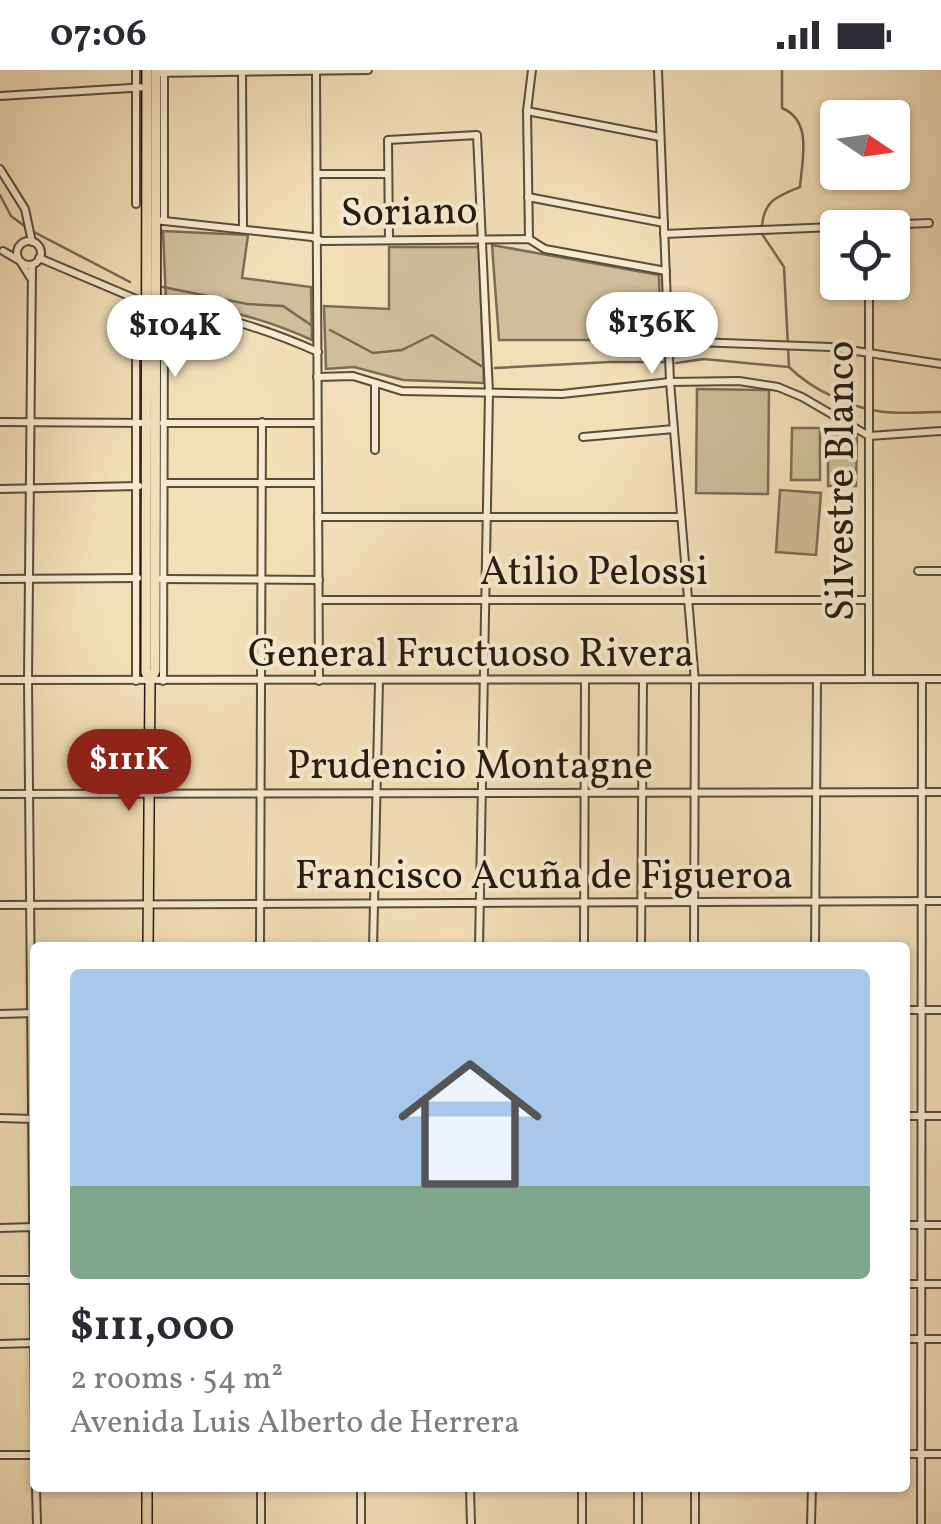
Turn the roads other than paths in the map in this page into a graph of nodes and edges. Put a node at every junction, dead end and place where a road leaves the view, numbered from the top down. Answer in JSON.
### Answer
{"nodes":[{"id":1,"x":136,"y":70,"type":"edge"},
{"id":2,"x":368,"y":70,"type":"edge"},
{"id":3,"x":532,"y":70,"type":"edge"},
{"id":4,"x":658,"y":70,"type":"edge"},
{"id":5,"x":242,"y":71,"type":"edge"},
{"id":6,"x":156,"y":72,"type":"edge"},
{"id":7,"x":316,"y":72,"type":"edge"},
{"id":8,"x":142,"y":87,"type":"junction"},
{"id":9,"x":0,"y":96,"type":"edge"},
{"id":10,"x":526,"y":111,"type":"junction"},
{"id":11,"x":660,"y":137,"type":"junction"},
{"id":12,"x":0,"y":169,"type":"edge"},
{"id":13,"x":317,"y":174,"type":"junction"},
{"id":14,"x":387,"y":174,"type":"junction"},
{"id":15,"x":528,"y":197,"type":"junction"},
{"id":16,"x":136,"y":204,"type":"dead end"},
{"id":17,"x":156,"y":220,"type":"junction"},
{"id":18,"x":664,"y":223,"type":"junction"},
{"id":19,"x":928,"y":223,"type":"dead end"},
{"id":20,"x":910,"y":224,"type":"edge"},
{"id":21,"x":820,"y":229,"type":"edge"},
{"id":22,"x":243,"y":230,"type":"junction"},
{"id":23,"x":664,"y":234,"type":"junction"},
{"id":24,"x":484,"y":238,"type":"junction"},
{"id":25,"x":528,"y":239,"type":"junction"},
{"id":26,"x":29,"y":240,"type":"junction"},
{"id":27,"x":317,"y":240,"type":"junction"},
{"id":28,"x":389,"y":240,"type":"junction"},
{"id":29,"x":1,"y":252,"type":"edge"},
{"id":30,"x":17,"y":252,"type":"junction"},
{"id":31,"x":39,"y":258,"type":"junction"},
{"id":32,"x":20,"y":261,"type":"junction"},
{"id":33,"x":32,"y":264,"type":"junction"},
{"id":34,"x":666,"y":271,"type":"junction"},
{"id":35,"x":32,"y":284,"type":"junction"},
{"id":36,"x":869,"y":300,"type":"edge"},
{"id":37,"x":668,"y":341,"type":"junction"},
{"id":38,"x":318,"y":352,"type":"junction"},
{"id":39,"x":868,"y":354,"type":"junction"},
{"id":40,"x":941,"y":364,"type":"edge"},
{"id":41,"x":317,"y":376,"type":"junction"},
{"id":42,"x":670,"y":382,"type":"junction"},
{"id":43,"x":376,"y":383,"type":"junction"},
{"id":44,"x":489,"y":393,"type":"junction"},
{"id":45,"x":0,"y":422,"type":"edge"},
{"id":46,"x":29,"y":422,"type":"junction"},
{"id":47,"x":262,"y":422,"type":"junction"},
{"id":48,"x":151,"y":423,"type":"junction"},
{"id":49,"x":317,"y":423,"type":"junction"},
{"id":50,"x":674,"y":428,"type":"junction"},
{"id":51,"x":941,"y":431,"type":"edge"},
{"id":52,"x":868,"y":436,"type":"junction"},
{"id":53,"x":583,"y":437,"type":"dead end"},
{"id":54,"x":376,"y":450,"type":"dead end"},
{"id":55,"x":262,"y":483,"type":"junction"},
{"id":56,"x":318,"y":483,"type":"junction"},
{"id":57,"x":151,"y":484,"type":"junction"},
{"id":58,"x":29,"y":488,"type":"junction"},
{"id":59,"x":0,"y":489,"type":"edge"},
{"id":60,"x":318,"y":517,"type":"junction"},
{"id":61,"x":682,"y":517,"type":"junction"},
{"id":62,"x":487,"y":518,"type":"junction"},
{"id":63,"x":918,"y":571,"type":"dead end"},
{"id":64,"x":941,"y":571,"type":"edge"},
{"id":65,"x":150,"y":578,"type":"junction"},
{"id":66,"x":30,"y":579,"type":"junction"},
{"id":67,"x":0,"y":580,"type":"edge"},
{"id":68,"x":261,"y":580,"type":"junction"},
{"id":69,"x":319,"y":580,"type":"junction"},
{"id":70,"x":319,"y":600,"type":"junction"},
{"id":71,"x":486,"y":600,"type":"junction"},
{"id":72,"x":688,"y":600,"type":"junction"},
{"id":73,"x":869,"y":600,"type":"junction"},
{"id":74,"x":869,"y":679,"type":"junction"},
{"id":75,"x":922,"y":679,"type":"junction"},
{"id":76,"x":941,"y":679,"type":"edge"},
{"id":77,"x":0,"y":680,"type":"edge"},
{"id":78,"x":28,"y":680,"type":"junction"},
{"id":79,"x":585,"y":680,"type":"junction"},
{"id":80,"x":817,"y":680,"type":"junction"},
{"id":81,"x":136,"y":681,"type":"junction"},
{"id":82,"x":150,"y":681,"type":"junction"},
{"id":83,"x":163,"y":681,"type":"junction"},
{"id":84,"x":319,"y":681,"type":"junction"},
{"id":85,"x":379,"y":681,"type":"junction"},
{"id":86,"x":483,"y":681,"type":"junction"},
{"id":87,"x":642,"y":681,"type":"junction"},
{"id":88,"x":260,"y":682,"type":"junction"},
{"id":89,"x":695,"y":682,"type":"junction"},
{"id":90,"x":922,"y":792,"type":"junction"},
{"id":91,"x":941,"y":792,"type":"edge"},
{"id":92,"x":0,"y":794,"type":"edge"},
{"id":93,"x":30,"y":794,"type":"junction"},
{"id":94,"x":149,"y":794,"type":"junction"},
{"id":95,"x":260,"y":794,"type":"junction"},
{"id":96,"x":585,"y":794,"type":"junction"},
{"id":97,"x":642,"y":794,"type":"junction"},
{"id":98,"x":695,"y":794,"type":"junction"},
{"id":99,"x":816,"y":794,"type":"junction"},
{"id":100,"x":374,"y":795,"type":"junction"},
{"id":101,"x":482,"y":795,"type":"junction"},
{"id":102,"x":922,"y":901,"type":"junction"},
{"id":103,"x":941,"y":901,"type":"edge"},
{"id":104,"x":814,"y":902,"type":"junction"},
{"id":105,"x":640,"y":903,"type":"junction"},
{"id":106,"x":694,"y":903,"type":"junction"},
{"id":107,"x":0,"y":904,"type":"edge"},
{"id":108,"x":31,"y":904,"type":"junction"},
{"id":109,"x":148,"y":904,"type":"junction"},
{"id":110,"x":374,"y":904,"type":"junction"},
{"id":111,"x":480,"y":904,"type":"junction"},
{"id":112,"x":584,"y":904,"type":"junction"},
{"id":113,"x":260,"y":906,"type":"junction"},
{"id":114,"x":32,"y":942,"type":"edge"},
{"id":115,"x":148,"y":942,"type":"edge"},
{"id":116,"x":260,"y":942,"type":"edge"},
{"id":117,"x":373,"y":942,"type":"edge"},
{"id":118,"x":479,"y":942,"type":"edge"},
{"id":119,"x":584,"y":942,"type":"edge"},
{"id":120,"x":641,"y":942,"type":"edge"},
{"id":121,"x":694,"y":942,"type":"edge"},
{"id":122,"x":814,"y":942,"type":"edge"},
{"id":123,"x":910,"y":1010,"type":"edge"},
{"id":124,"x":922,"y":1010,"type":"junction"},
{"id":125,"x":941,"y":1010,"type":"edge"},
{"id":126,"x":0,"y":1014,"type":"edge"},
{"id":127,"x":30,"y":1014,"type":"edge"},
{"id":128,"x":910,"y":1116,"type":"edge"},
{"id":129,"x":922,"y":1116,"type":"junction"},
{"id":130,"x":941,"y":1116,"type":"edge"},
{"id":131,"x":0,"y":1118,"type":"edge"},
{"id":132,"x":30,"y":1119,"type":"edge"},
{"id":133,"x":910,"y":1225,"type":"edge"},
{"id":134,"x":922,"y":1225,"type":"junction"},
{"id":135,"x":941,"y":1225,"type":"edge"},
{"id":136,"x":0,"y":1228,"type":"edge"},
{"id":137,"x":30,"y":1228,"type":"edge"},
{"id":138,"x":0,"y":1280,"type":"edge"},
{"id":139,"x":30,"y":1280,"type":"edge"},
{"id":140,"x":910,"y":1284,"type":"edge"},
{"id":141,"x":922,"y":1284,"type":"junction"},
{"id":142,"x":941,"y":1284,"type":"edge"},
{"id":143,"x":941,"y":1338,"type":"edge"},
{"id":144,"x":910,"y":1339,"type":"edge"},
{"id":145,"x":922,"y":1339,"type":"junction"},
{"id":146,"x":30,"y":1343,"type":"edge"},
{"id":147,"x":0,"y":1344,"type":"edge"},
{"id":148,"x":30,"y":1454,"type":"edge"},
{"id":149,"x":910,"y":1454,"type":"edge"},
{"id":150,"x":921,"y":1454,"type":"junction"},
{"id":151,"x":941,"y":1454,"type":"edge"},
{"id":152,"x":0,"y":1455,"type":"edge"},
{"id":153,"x":36,"y":1492,"type":"edge"},
{"id":154,"x":147,"y":1492,"type":"edge"},
{"id":155,"x":261,"y":1492,"type":"edge"},
{"id":156,"x":361,"y":1492,"type":"edge"},
{"id":157,"x":470,"y":1492,"type":"edge"},
{"id":158,"x":582,"y":1492,"type":"edge"},
{"id":159,"x":638,"y":1492,"type":"edge"},
{"id":160,"x":695,"y":1492,"type":"edge"},
{"id":161,"x":812,"y":1492,"type":"edge"},
{"id":162,"x":37,"y":1524,"type":"edge"},
{"id":163,"x":147,"y":1524,"type":"edge"},
{"id":164,"x":261,"y":1524,"type":"edge"},
{"id":165,"x":361,"y":1524,"type":"edge"},
{"id":166,"x":470,"y":1524,"type":"edge"},
{"id":167,"x":582,"y":1524,"type":"edge"},
{"id":168,"x":638,"y":1524,"type":"edge"},
{"id":169,"x":695,"y":1524,"type":"edge"},
{"id":170,"x":811,"y":1524,"type":"edge"},
{"id":171,"x":921,"y":1524,"type":"edge"}],
"edges":[{"from":1,"to":8,"type":"street"},
{"from":2,"to":7,"type":"street"},
{"from":3,"to":10,"type":"street"},
{"from":4,"to":11,"type":"street"},
{"from":5,"to":6,"type":"street"},
{"from":5,"to":7,"type":"street"},
{"from":5,"to":22,"type":"street"},
{"from":6,"to":8,"type":"main road"},
{"from":6,"to":17,"type":"main road"},
{"from":7,"to":13,"type":"street"},
{"from":8,"to":9,"type":"street"},
{"from":8,"to":16,"type":"street"},
{"from":8,"to":17,"type":"main road"},
{"from":10,"to":11,"type":"street"},
{"from":10,"to":15,"type":"street"},
{"from":11,"to":18,"type":"street"},
{"from":12,"to":26,"type":"street"},
{"from":13,"to":14,"type":"street"},
{"from":13,"to":27,"type":"street"},
{"from":14,"to":24,"type":"street"},
{"from":14,"to":28,"type":"street"},
{"from":15,"to":18,"type":"street"},
{"from":15,"to":25,"type":"street"},
{"from":17,"to":22,"type":"street","name":"Soriano"},
{"from":17,"to":48,"type":"main road"},
{"from":18,"to":23,"type":"street"},
{"from":19,"to":20,"type":"street"},
{"from":21,"to":23,"type":"street"},
{"from":22,"to":27,"type":"street","name":"Soriano"},
{"from":23,"to":34,"type":"street"},
{"from":24,"to":25,"type":"street","name":"Soriano"},
{"from":24,"to":28,"type":"street","name":"Soriano"},
{"from":24,"to":44,"type":"street"},
{"from":25,"to":34,"type":"street","name":"Soriano"},
{"from":26,"to":30,"type":"street"},
{"from":26,"to":31,"type":"street"},
{"from":27,"to":28,"type":"street","name":"Soriano"},
{"from":27,"to":38,"type":"street"},
{"from":29,"to":30,"type":"street"},
{"from":29,"to":32,"type":"street"},
{"from":30,"to":32,"type":"street"},
{"from":31,"to":33,"type":"street"},
{"from":31,"to":48,"type":"street"},
{"from":32,"to":33,"type":"street"},
{"from":32,"to":35,"type":"street"},
{"from":33,"to":35,"type":"street"},
{"from":34,"to":37,"type":"street"},
{"from":35,"to":46,"type":"street"},
{"from":36,"to":39,"type":"street","name":"Silvestre Blanco"},
{"from":37,"to":39,"type":"street"},
{"from":37,"to":42,"type":"street"},
{"from":38,"to":41,"type":"street"},
{"from":38,"to":48,"type":"street"},
{"from":39,"to":40,"type":"street"},
{"from":39,"to":52,"type":"street","name":"Silvestre Blanco"},
{"from":41,"to":43,"type":"street"},
{"from":41,"to":49,"type":"street"},
{"from":42,"to":44,"type":"street"},
{"from":42,"to":50,"type":"street"},
{"from":42,"to":52,"type":"street"},
{"from":43,"to":44,"type":"street"},
{"from":43,"to":54,"type":"street"},
{"from":44,"to":62,"type":"street"},
{"from":45,"to":46,"type":"street"},
{"from":46,"to":48,"type":"street"},
{"from":46,"to":58,"type":"street"},
{"from":47,"to":48,"type":"street"},
{"from":47,"to":49,"type":"street"},
{"from":47,"to":55,"type":"street"},
{"from":48,"to":57,"type":"main road"},
{"from":48,"to":57,"type":"street"},
{"from":49,"to":56,"type":"street"},
{"from":50,"to":53,"type":"street"},
{"from":50,"to":61,"type":"street"},
{"from":51,"to":52,"type":"street"},
{"from":52,"to":73,"type":"street","name":"Silvestre Blanco"},
{"from":55,"to":56,"type":"street"},
{"from":55,"to":57,"type":"street"},
{"from":55,"to":68,"type":"street"},
{"from":56,"to":60,"type":"street"},
{"from":57,"to":58,"type":"street"},
{"from":57,"to":65,"type":"main road"},
{"from":57,"to":65,"type":"street"},
{"from":58,"to":59,"type":"street"},
{"from":58,"to":66,"type":"street"},
{"from":60,"to":62,"type":"street"},
{"from":60,"to":69,"type":"street"},
{"from":61,"to":62,"type":"street"},
{"from":61,"to":72,"type":"street"},
{"from":62,"to":71,"type":"street"},
{"from":63,"to":64,"type":"street"},
{"from":65,"to":66,"type":"street"},
{"from":65,"to":68,"type":"street"},
{"from":65,"to":81,"type":"street"},
{"from":65,"to":82,"type":"main road"},
{"from":65,"to":83,"type":"street"},
{"from":66,"to":67,"type":"street"},
{"from":66,"to":78,"type":"street"},
{"from":68,"to":69,"type":"street"},
{"from":68,"to":88,"type":"street"},
{"from":69,"to":70,"type":"street"},
{"from":70,"to":71,"type":"street","name":"Atilio Pelossi"},
{"from":70,"to":84,"type":"street"},
{"from":71,"to":72,"type":"street","name":"Atilio Pelossi"},
{"from":71,"to":86,"type":"street"},
{"from":72,"to":73,"type":"street","name":"Atilio Pelossi"},
{"from":72,"to":89,"type":"street"},
{"from":73,"to":74,"type":"street","name":"Silvestre Blanco"},
{"from":74,"to":75,"type":"street","name":"General Fructuoso Rivera"},
{"from":74,"to":80,"type":"street","name":"General Fructuoso Rivera"},
{"from":75,"to":76,"type":"street","name":"General Fructuoso Rivera"},
{"from":75,"to":90,"type":"street"},
{"from":77,"to":78,"type":"street","name":"General Fructuoso Rivera"},
{"from":78,"to":81,"type":"street","name":"General Fructuoso Rivera"},
{"from":78,"to":93,"type":"street"},
{"from":79,"to":86,"type":"street","name":"General Fructuoso Rivera"},
{"from":79,"to":87,"type":"street","name":"General Fructuoso Rivera"},
{"from":79,"to":96,"type":"street"},
{"from":80,"to":89,"type":"street","name":"General Fructuoso Rivera"},
{"from":80,"to":99,"type":"street"},
{"from":81,"to":82,"type":"street","name":"General Fructuoso Rivera"},
{"from":82,"to":83,"type":"street","name":"General Fructuoso Rivera"},
{"from":82,"to":94,"type":"main road"},
{"from":83,"to":88,"type":"street","name":"General Fructuoso Rivera"},
{"from":84,"to":85,"type":"street","name":"General Fructuoso Rivera"},
{"from":84,"to":88,"type":"street","name":"General Fructuoso Rivera"},
{"from":85,"to":86,"type":"street","name":"General Fructuoso Rivera"},
{"from":85,"to":100,"type":"street"},
{"from":86,"to":101,"type":"street"},
{"from":87,"to":89,"type":"street","name":"General Fructuoso Rivera"},
{"from":87,"to":97,"type":"street"},
{"from":88,"to":95,"type":"street"},
{"from":89,"to":98,"type":"street"},
{"from":90,"to":91,"type":"street","name":"Prudencio Montagne"},
{"from":90,"to":99,"type":"street","name":"Prudencio Montagne"},
{"from":90,"to":102,"type":"street"},
{"from":92,"to":93,"type":"street","name":"Prudencio Montagne"},
{"from":93,"to":94,"type":"street","name":"Prudencio Montagne"},
{"from":93,"to":108,"type":"street"},
{"from":94,"to":95,"type":"street","name":"Prudencio Montagne"},
{"from":94,"to":109,"type":"main road"},
{"from":95,"to":100,"type":"street","name":"Prudencio Montagne"},
{"from":95,"to":113,"type":"street"},
{"from":96,"to":97,"type":"street","name":"Prudencio Montagne"},
{"from":96,"to":101,"type":"street","name":"Prudencio Montagne"},
{"from":96,"to":112,"type":"street"},
{"from":97,"to":98,"type":"street","name":"Prudencio Montagne"},
{"from":97,"to":105,"type":"street"},
{"from":98,"to":99,"type":"street","name":"Prudencio Montagne"},
{"from":98,"to":106,"type":"street"},
{"from":99,"to":104,"type":"street"},
{"from":100,"to":101,"type":"street","name":"Prudencio Montagne"},
{"from":100,"to":110,"type":"street"},
{"from":101,"to":111,"type":"street"},
{"from":102,"to":103,"type":"street","name":"Francisco Acuña de Figueroa"},
{"from":102,"to":104,"type":"street","name":"Francisco Acuña de Figueroa"},
{"from":102,"to":124,"type":"street"},
{"from":104,"to":106,"type":"street","name":"Francisco Acuña de Figueroa"},
{"from":104,"to":122,"type":"street"},
{"from":105,"to":106,"type":"street","name":"Francisco Acuña de Figueroa"},
{"from":105,"to":112,"type":"street","name":"Francisco Acuña de Figueroa"},
{"from":105,"to":120,"type":"street"},
{"from":106,"to":121,"type":"street"},
{"from":107,"to":108,"type":"street","name":"Francisco Acuña de Figueroa"},
{"from":108,"to":109,"type":"street","name":"Francisco Acuña de Figueroa"},
{"from":108,"to":114,"type":"street"},
{"from":109,"to":113,"type":"street","name":"Francisco Acuña de Figueroa"},
{"from":109,"to":115,"type":"main road"},
{"from":110,"to":111,"type":"street","name":"Francisco Acuña de Figueroa"},
{"from":110,"to":113,"type":"street","name":"Francisco Acuña de Figueroa"},
{"from":110,"to":117,"type":"street"},
{"from":111,"to":112,"type":"street","name":"Francisco Acuña de Figueroa"},
{"from":111,"to":118,"type":"street"},
{"from":112,"to":119,"type":"street"},
{"from":113,"to":116,"type":"street"},
{"from":123,"to":124,"type":"street"},
{"from":124,"to":125,"type":"street"},
{"from":124,"to":129,"type":"street"},
{"from":126,"to":127,"type":"street"},
{"from":128,"to":129,"type":"street"},
{"from":129,"to":130,"type":"street"},
{"from":129,"to":134,"type":"street"},
{"from":131,"to":132,"type":"street"},
{"from":133,"to":134,"type":"street"},
{"from":134,"to":135,"type":"street"},
{"from":134,"to":141,"type":"street"},
{"from":136,"to":137,"type":"street"},
{"from":138,"to":139,"type":"street"},
{"from":140,"to":141,"type":"street"},
{"from":141,"to":142,"type":"street"},
{"from":141,"to":145,"type":"street"},
{"from":143,"to":145,"type":"street"},
{"from":144,"to":145,"type":"street"},
{"from":145,"to":150,"type":"street"},
{"from":146,"to":147,"type":"street"},
{"from":148,"to":152,"type":"street"},
{"from":149,"to":150,"type":"street"},
{"from":150,"to":151,"type":"street"},
{"from":150,"to":171,"type":"street"},
{"from":153,"to":162,"type":"street"},
{"from":154,"to":163,"type":"main road"},
{"from":155,"to":164,"type":"street"},
{"from":156,"to":165,"type":"street"},
{"from":157,"to":166,"type":"street"},
{"from":158,"to":167,"type":"street"},
{"from":159,"to":168,"type":"street"},
{"from":160,"to":169,"type":"street"},
{"from":161,"to":170,"type":"street"}]}
